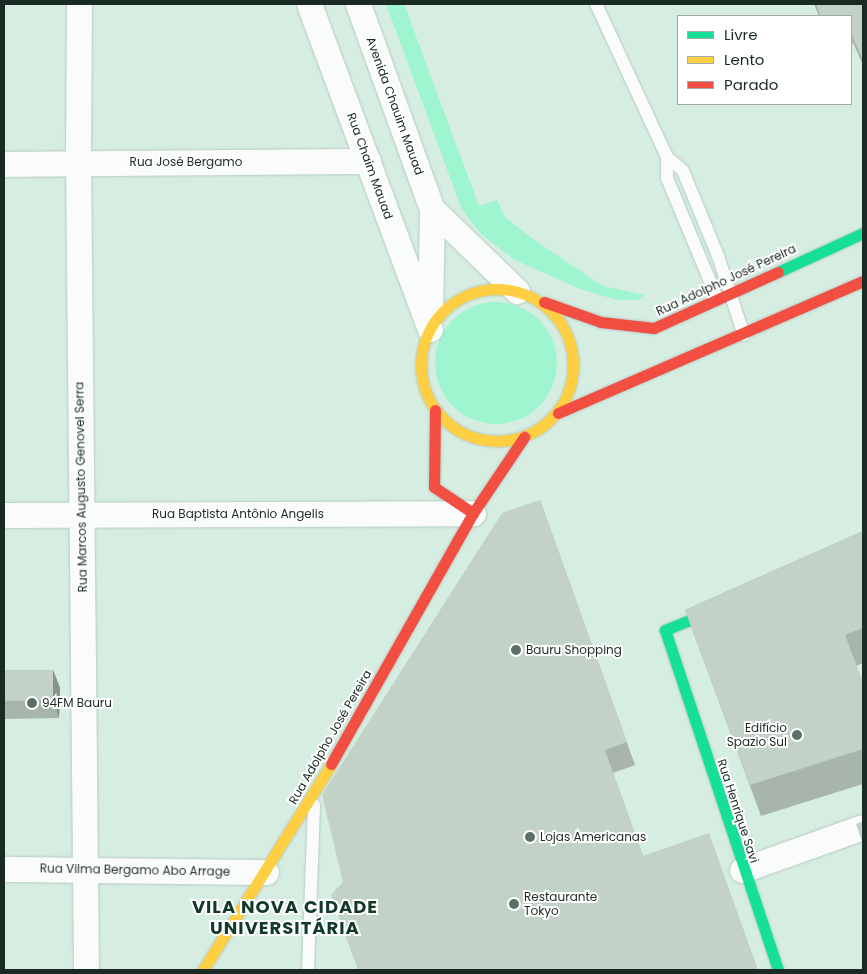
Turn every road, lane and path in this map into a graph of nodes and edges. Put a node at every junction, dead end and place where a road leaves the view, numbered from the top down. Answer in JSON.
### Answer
{"nodes":[{"id":1,"x":79,"y":4,"type":"edge"},
{"id":2,"x":309,"y":4,"type":"edge"},
{"id":3,"x":358,"y":4,"type":"edge"},
{"id":4,"x":596,"y":4,"type":"edge"},
{"id":5,"x":667,"y":157,"type":"junction"},
{"id":6,"x":368,"y":161,"type":"junction"},
{"id":7,"x":78,"y":162,"type":"junction"},
{"id":8,"x":4,"y":164,"type":"edge"},
{"id":9,"x":432,"y":209,"type":"junction"},
{"id":10,"x":863,"y":233,"type":"edge"},
{"id":11,"x":863,"y":281,"type":"edge"},
{"id":12,"x":517,"y":291,"type":"junction"},
{"id":13,"x":730,"y":292,"type":"junction"},
{"id":14,"x":717,"y":298,"type":"junction"},
{"id":15,"x":540,"y":301,"type":"junction"},
{"id":16,"x":430,"y":329,"type":"junction"},
{"id":17,"x":744,"y":334,"type":"junction"},
{"id":18,"x":435,"y":410,"type":"junction"},
{"id":19,"x":558,"y":412,"type":"junction"},
{"id":20,"x":524,"y":437,"type":"junction"},
{"id":21,"x":473,"y":513,"type":"junction"},
{"id":22,"x":4,"y":515,"type":"edge"},
{"id":23,"x":81,"y":515,"type":"junction"},
{"id":24,"x":737,"y":601,"type":"edge"},
{"id":25,"x":314,"y":794,"type":"junction"},
{"id":26,"x":863,"y":827,"type":"edge"},
{"id":27,"x":84,"y":869,"type":"junction"},
{"id":28,"x":4,"y":870,"type":"edge"},
{"id":29,"x":742,"y":870,"type":"junction"},
{"id":30,"x":266,"y":872,"type":"junction"},
{"id":31,"x":86,"y":970,"type":"edge"},
{"id":32,"x":203,"y":970,"type":"edge"},
{"id":33,"x":308,"y":970,"type":"edge"},
{"id":34,"x":778,"y":970,"type":"edge"}],
"edges":[{"from":1,"to":7,"type":"street","name":"Rua Marcos Augusto Genovel Serra"},
{"from":2,"to":6,"type":"street","name":"Rua Chaim Mauad"},
{"from":3,"to":9,"type":"street","name":"Avenida Chauim Mauad"},
{"from":4,"to":5,"type":"lane"},
{"from":5,"to":13,"type":"lane"},
{"from":5,"to":14,"type":"lane"},
{"from":6,"to":7,"type":"street","name":"Rua José Bergamo"},
{"from":6,"to":16,"type":"street","name":"Rua Chaim Mauad"},
{"from":7,"to":8,"type":"street","name":"Rua José Bergamo"},
{"from":7,"to":23,"type":"street","name":"Rua Marcos Augusto Genovel Serra"},
{"from":9,"to":12,"type":"street","name":"Avenida Chauim Mauad"},
{"from":9,"to":16,"type":"street","name":"Avenida Chauim Mauad"},
{"from":10,"to":13,"type":"street","name":"Rua Adolpho José Pereira"},
{"from":11,"to":17,"type":"street"},
{"from":12,"to":15,"type":"street"},
{"from":12,"to":16,"type":"street"},
{"from":13,"to":14,"type":"street","name":"Rua Adolpho José Pereira"},
{"from":13,"to":17,"type":"lane"},
{"from":14,"to":15,"type":"street","name":"Rua Adolpho José Pereira"},
{"from":15,"to":19,"type":"street"},
{"from":16,"to":18,"type":"street"},
{"from":17,"to":19,"type":"street"},
{"from":18,"to":20,"type":"street"},
{"from":18,"to":21,"type":"street"},
{"from":19,"to":20,"type":"street"},
{"from":20,"to":21,"type":"street","name":"Rua Adolpho José Pereira"},
{"from":21,"to":23,"type":"street","name":"Rua Baptista Antônio Angelis"},
{"from":21,"to":25,"type":"street","name":"Rua Adolpho José Pereira"},
{"from":22,"to":23,"type":"street","name":"Rua Baptista Antônio Angelis"},
{"from":23,"to":27,"type":"street","name":"Rua Marcos Augusto Genovel Serra"},
{"from":24,"to":29,"type":"street","name":"Rua Henrique Savi"},
{"from":25,"to":30,"type":"street","name":"Rua Adolpho José Pereira"},
{"from":25,"to":33,"type":"lane"},
{"from":26,"to":29,"type":"street"},
{"from":27,"to":28,"type":"street","name":"Rua Vilma Bergamo Abo Arrage"},
{"from":27,"to":30,"type":"street","name":"Rua Vilma Bergamo Abo Arrage"},
{"from":27,"to":31,"type":"street","name":"Rua Marcos Augusto Genovel Serra"},
{"from":29,"to":34,"type":"street","name":"Rua Henrique Savi"},
{"from":30,"to":32,"type":"street","name":"Rua Adolpho José Pereira"}]}
